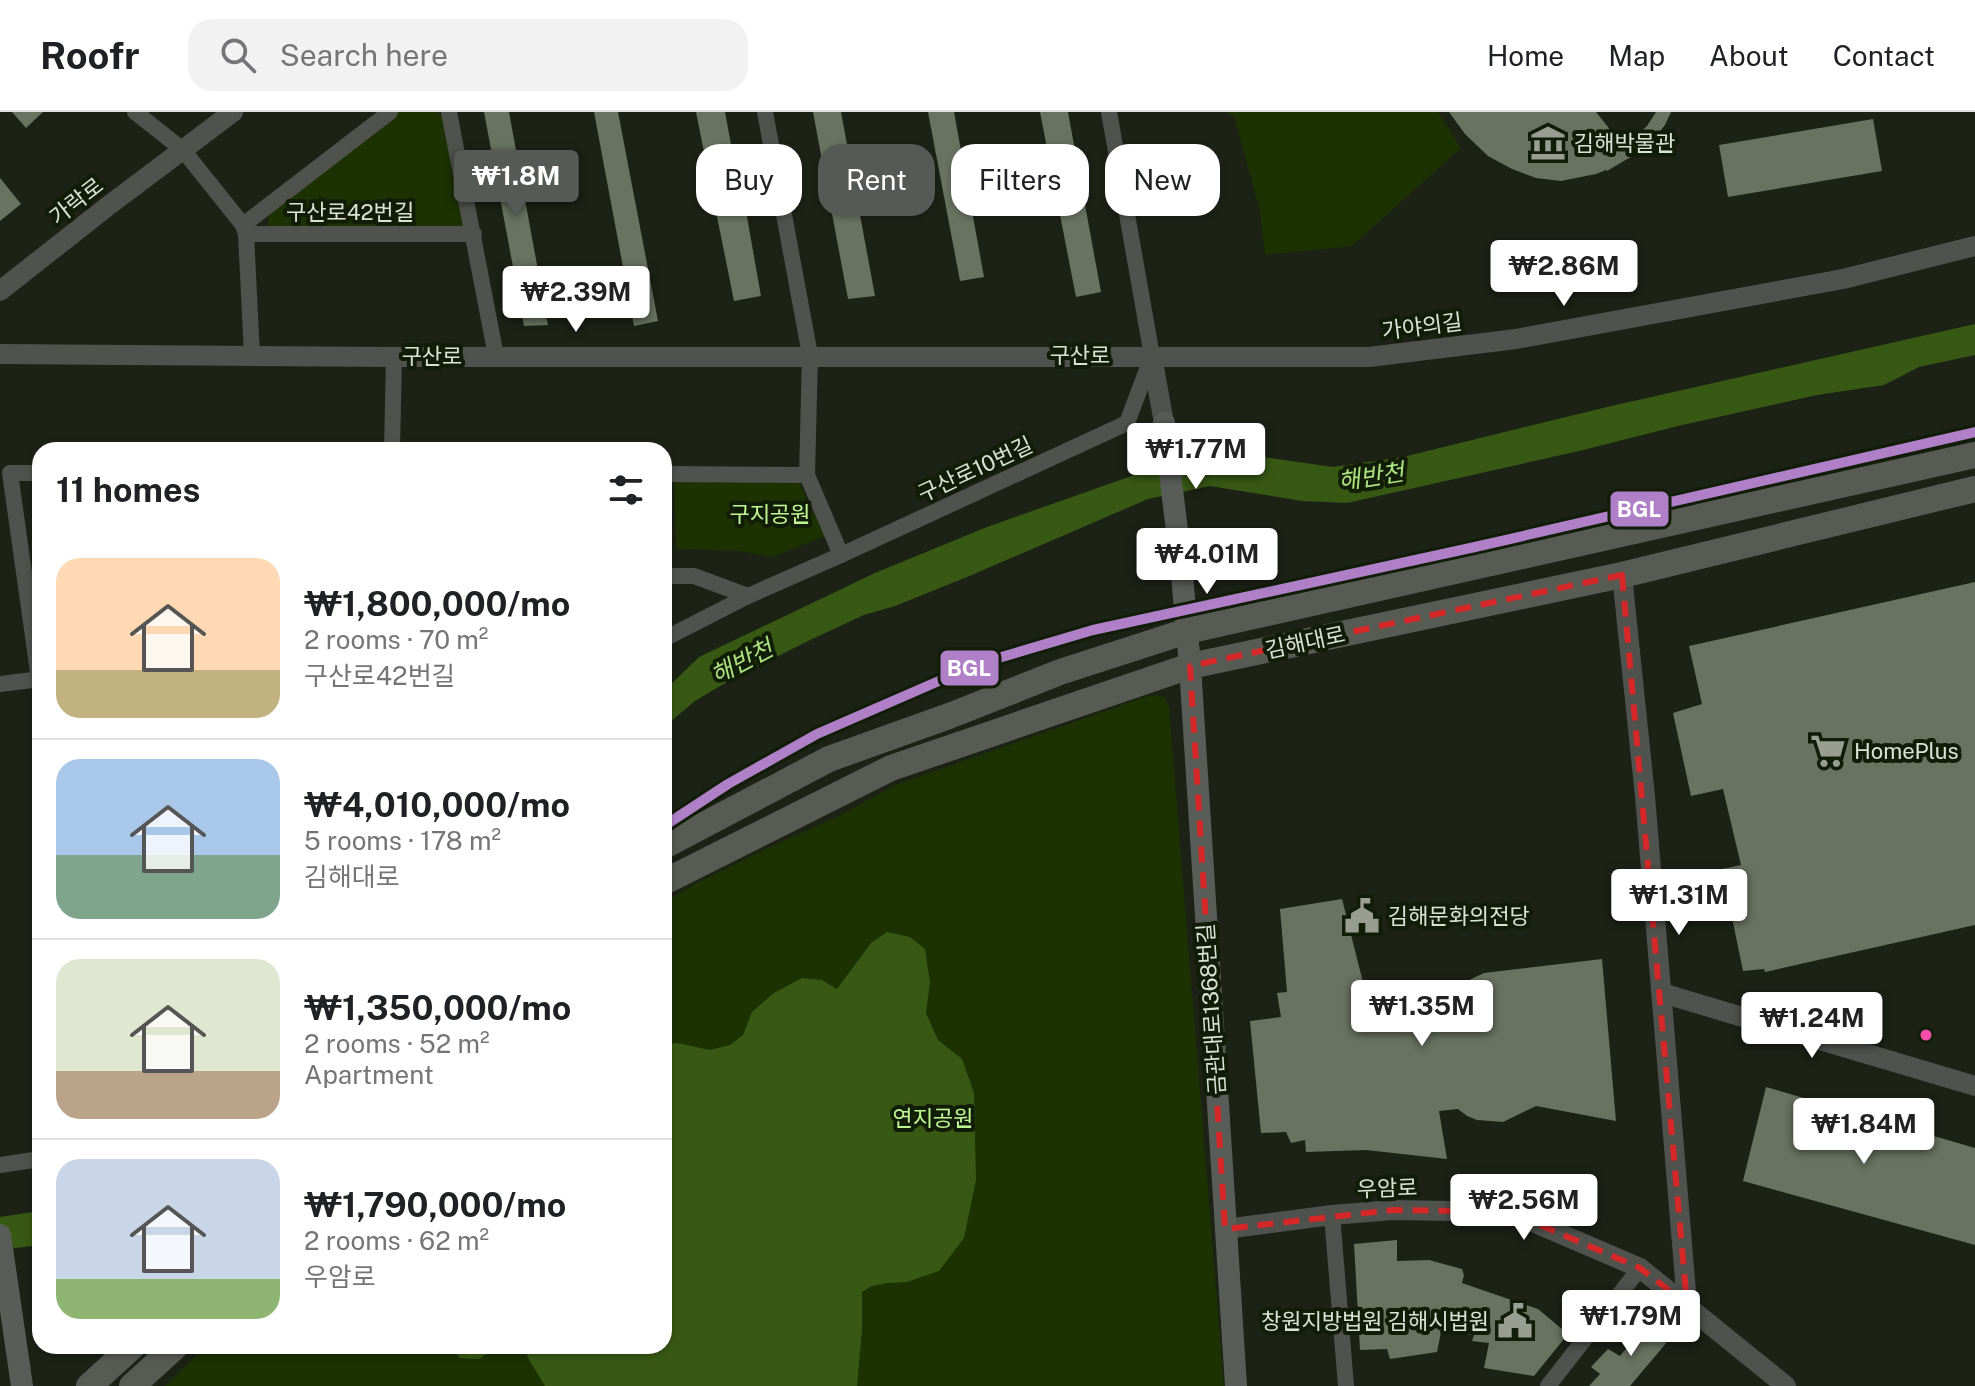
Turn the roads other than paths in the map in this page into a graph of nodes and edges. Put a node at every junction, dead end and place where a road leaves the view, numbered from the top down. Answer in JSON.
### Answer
{"nodes":[{"id":1,"x":135,"y":112,"type":"edge"},
{"id":2,"x":233,"y":112,"type":"edge"},
{"id":3,"x":390,"y":112,"type":"edge"},
{"id":4,"x":449,"y":112,"type":"edge"},
{"id":5,"x":765,"y":112,"type":"edge"},
{"id":6,"x":1109,"y":112,"type":"edge"},
{"id":7,"x":183,"y":150,"type":"junction"},
{"id":8,"x":244,"y":229,"type":"junction"},
{"id":9,"x":474,"y":234,"type":"junction"},
{"id":10,"x":1975,"y":246,"type":"edge"},
{"id":11,"x":0,"y":291,"type":"edge"},
{"id":12,"x":0,"y":354,"type":"edge"},
{"id":13,"x":252,"y":355,"type":"junction"},
{"id":14,"x":810,"y":355,"type":"junction"},
{"id":15,"x":496,"y":356,"type":"junction"},
{"id":16,"x":1152,"y":356,"type":"junction"},
{"id":17,"x":394,"y":357,"type":"junction"},
{"id":18,"x":1164,"y":423,"type":"joint"},
{"id":19,"x":392,"y":442,"type":"edge"},
{"id":20,"x":1975,"y":455,"type":"edge"},
{"id":21,"x":32,"y":473,"type":"edge"},
{"id":22,"x":672,"y":474,"type":"edge"},
{"id":23,"x":807,"y":475,"type":"junction"},
{"id":24,"x":1975,"y":489,"type":"edge"},
{"id":25,"x":841,"y":555,"type":"junction"},
{"id":26,"x":1622,"y":575,"type":"junction"},
{"id":27,"x":672,"y":576,"type":"edge"},
{"id":28,"x":32,"y":578,"type":"edge"},
{"id":29,"x":748,"y":596,"type":"junction"},
{"id":30,"x":1187,"y":631,"type":"junction"},
{"id":31,"x":672,"y":635,"type":"edge"},
{"id":32,"x":1190,"y":666,"type":"junction"},
{"id":33,"x":32,"y":680,"type":"edge"},
{"id":34,"x":0,"y":684,"type":"edge"},
{"id":35,"x":672,"y":842,"type":"edge"},
{"id":36,"x":672,"y":878,"type":"edge"},
{"id":37,"x":1662,"y":993,"type":"junction"},
{"id":38,"x":1975,"y":1086,"type":"edge"},
{"id":39,"x":32,"y":1160,"type":"edge"},
{"id":40,"x":0,"y":1165,"type":"edge"},
{"id":41,"x":1332,"y":1215,"type":"junction"},
{"id":42,"x":1225,"y":1229,"type":"junction"},
{"id":43,"x":0,"y":1235,"type":"edge"},
{"id":44,"x":1640,"y":1268,"type":"junction"},
{"id":45,"x":4,"y":1301,"type":"edge"},
{"id":46,"x":1687,"y":1304,"type":"junction"},
{"id":47,"x":124,"y":1354,"type":"edge"},
{"id":48,"x":167,"y":1354,"type":"edge"},
{"id":49,"x":22,"y":1386,"type":"edge"},
{"id":50,"x":89,"y":1386,"type":"edge"},
{"id":51,"x":132,"y":1386,"type":"edge"},
{"id":52,"x":1236,"y":1386,"type":"edge"},
{"id":53,"x":1346,"y":1386,"type":"edge"},
{"id":54,"x":1548,"y":1386,"type":"edge"},
{"id":55,"x":1786,"y":1386,"type":"edge"}],
"edges":[{"from":1,"to":7,"type":"street"},
{"from":2,"to":7,"type":"street","name":"가락로"},
{"from":3,"to":8,"type":"street"},
{"from":4,"to":9,"type":"street"},
{"from":5,"to":14,"type":"street"},
{"from":6,"to":16,"type":"street"},
{"from":7,"to":8,"type":"street"},
{"from":7,"to":11,"type":"street","name":"가락로"},
{"from":8,"to":9,"type":"street","name":"구산로42번길"},
{"from":8,"to":13,"type":"street"},
{"from":9,"to":15,"type":"street"},
{"from":10,"to":16,"type":"street","name":"가야의길"},
{"from":12,"to":13,"type":"street","name":"구산로"},
{"from":13,"to":17,"type":"street","name":"구산로"},
{"from":14,"to":15,"type":"street","name":"구산로"},
{"from":14,"to":16,"type":"street","name":"구산로"},
{"from":14,"to":23,"type":"street"},
{"from":15,"to":17,"type":"street","name":"구산로"},
{"from":16,"to":18,"type":"street"},
{"from":16,"to":25,"type":"street","name":"구산로10번길"},
{"from":17,"to":19,"type":"street"},
{"from":18,"to":30,"type":"main road","name":"금관대로1368번길"},
{"from":20,"to":30,"type":"main road","name":"김해대로"},
{"from":21,"to":28,"type":"street"},
{"from":22,"to":23,"type":"street"},
{"from":23,"to":25,"type":"street"},
{"from":24,"to":26,"type":"main road","name":"김해대로"},
{"from":25,"to":29,"type":"street","name":"구산로10번길"},
{"from":26,"to":32,"type":"main road","name":"김해대로"},
{"from":26,"to":37,"type":"street"},
{"from":27,"to":29,"type":"street"},
{"from":29,"to":31,"type":"street","name":"구산로10번길"},
{"from":30,"to":32,"type":"main road","name":"금관대로1368번길"},
{"from":30,"to":35,"type":"main road","name":"김해대로"},
{"from":32,"to":36,"type":"main road","name":"김해대로"},
{"from":32,"to":42,"type":"main road","name":"금관대로1368번길"},
{"from":33,"to":34,"type":"street"},
{"from":37,"to":38,"type":"street"},
{"from":37,"to":46,"type":"street"},
{"from":39,"to":40,"type":"street"},
{"from":41,"to":42,"type":"street","name":"우암로"},
{"from":41,"to":44,"type":"street","name":"우암로"},
{"from":41,"to":53,"type":"street"},
{"from":42,"to":52,"type":"main road","name":"금관대로1368번길"},
{"from":43,"to":45,"type":"main road"},
{"from":44,"to":46,"type":"street","name":"우암로"},
{"from":44,"to":54,"type":"street"},
{"from":45,"to":49,"type":"main road"},
{"from":46,"to":55,"type":"street","name":"우암로"},
{"from":47,"to":50,"type":"main road"},
{"from":48,"to":51,"type":"main road"}]}
